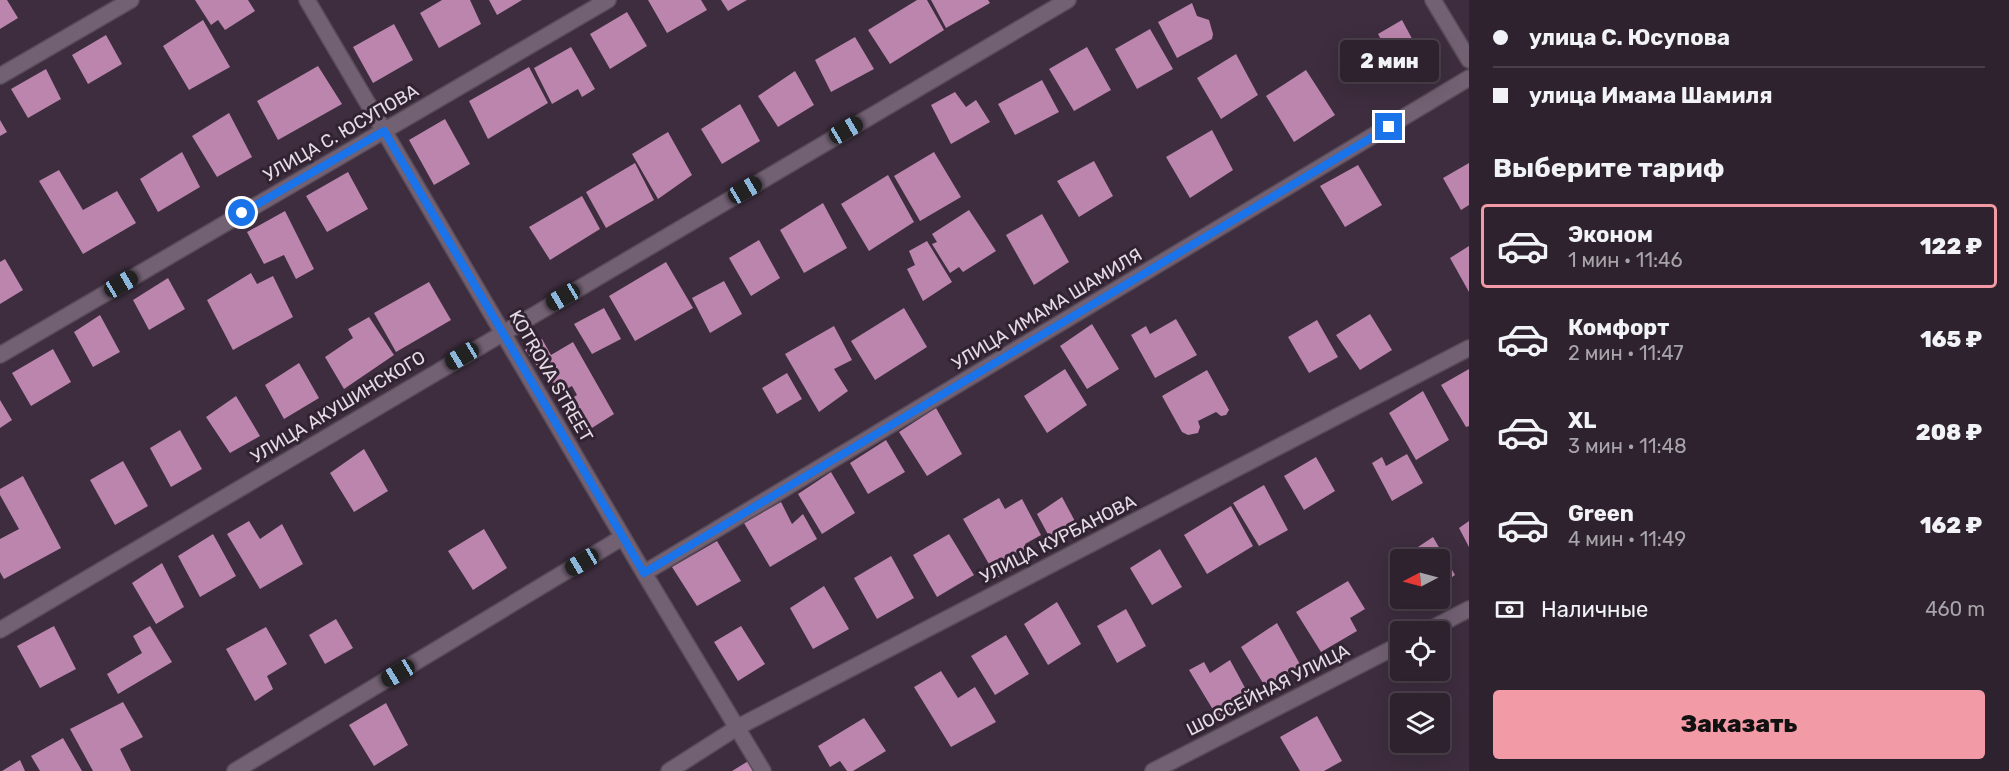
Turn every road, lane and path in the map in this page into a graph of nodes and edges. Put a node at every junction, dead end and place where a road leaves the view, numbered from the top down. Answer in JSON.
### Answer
{"nodes":[{"id":1,"x":131,"y":0,"type":"edge"},
{"id":2,"x":307,"y":0,"type":"edge"},
{"id":3,"x":608,"y":0,"type":"edge"},
{"id":4,"x":1068,"y":0,"type":"edge"},
{"id":5,"x":1433,"y":0,"type":"edge"},
{"id":6,"x":1469,"y":60,"type":"edge"},
{"id":7,"x":0,"y":76,"type":"edge"},
{"id":8,"x":1469,"y":78,"type":"edge"},
{"id":9,"x":384,"y":131,"type":"junction"},
{"id":10,"x":502,"y":332,"type":"junction"},
{"id":11,"x":1469,"y":348,"type":"edge"},
{"id":12,"x":0,"y":355,"type":"edge"},
{"id":13,"x":623,"y":537,"type":"junction"},
{"id":14,"x":644,"y":573,"type":"junction"},
{"id":15,"x":1469,"y":609,"type":"edge"},
{"id":16,"x":1446,"y":621,"type":"edge"},
{"id":17,"x":0,"y":630,"type":"edge"},
{"id":18,"x":1390,"y":650,"type":"edge"},
{"id":19,"x":738,"y":727,"type":"junction"},
{"id":20,"x":235,"y":771,"type":"edge"},
{"id":21,"x":669,"y":771,"type":"edge"},
{"id":22,"x":763,"y":771,"type":"edge"},
{"id":23,"x":1153,"y":771,"type":"edge"}],
"edges":[{"from":1,"to":7,"type":"street"},
{"from":2,"to":9,"type":"street","name":"KOTROVA STREET"},
{"from":3,"to":9,"type":"street","name":"УЛИЦА С. ЮСУПОВА"},
{"from":4,"to":10,"type":"street","name":"УЛИЦА АКУШИНСКОГО"},
{"from":5,"to":6,"type":"street"},
{"from":8,"to":14,"type":"street","name":"УЛИЦА ИМАМА ШАМИЛЯ"},
{"from":9,"to":10,"type":"street","name":"KOTROVA STREET"},
{"from":9,"to":12,"type":"street","name":"УЛИЦА С. ЮСУПОВА"},
{"from":10,"to":13,"type":"street","name":"KOTROVA STREET"},
{"from":10,"to":17,"type":"street","name":"УЛИЦА АКУШИНСКОГО"},
{"from":11,"to":19,"type":"street","name":"УЛИЦА КУРБАНОВА"},
{"from":13,"to":14,"type":"street","name":"KOTROVA STREET"},
{"from":13,"to":20,"type":"street"},
{"from":14,"to":19,"type":"street","name":"KOTROVA STREET"},
{"from":15,"to":16,"type":"street"},
{"from":18,"to":23,"type":"street","name":"ШОССЕЙНАЯ УЛИЦА"},
{"from":19,"to":21,"type":"street","name":"УЛИЦА КУРБАНОВА"},
{"from":19,"to":22,"type":"street","name":"KOTROVA STREET"}]}
